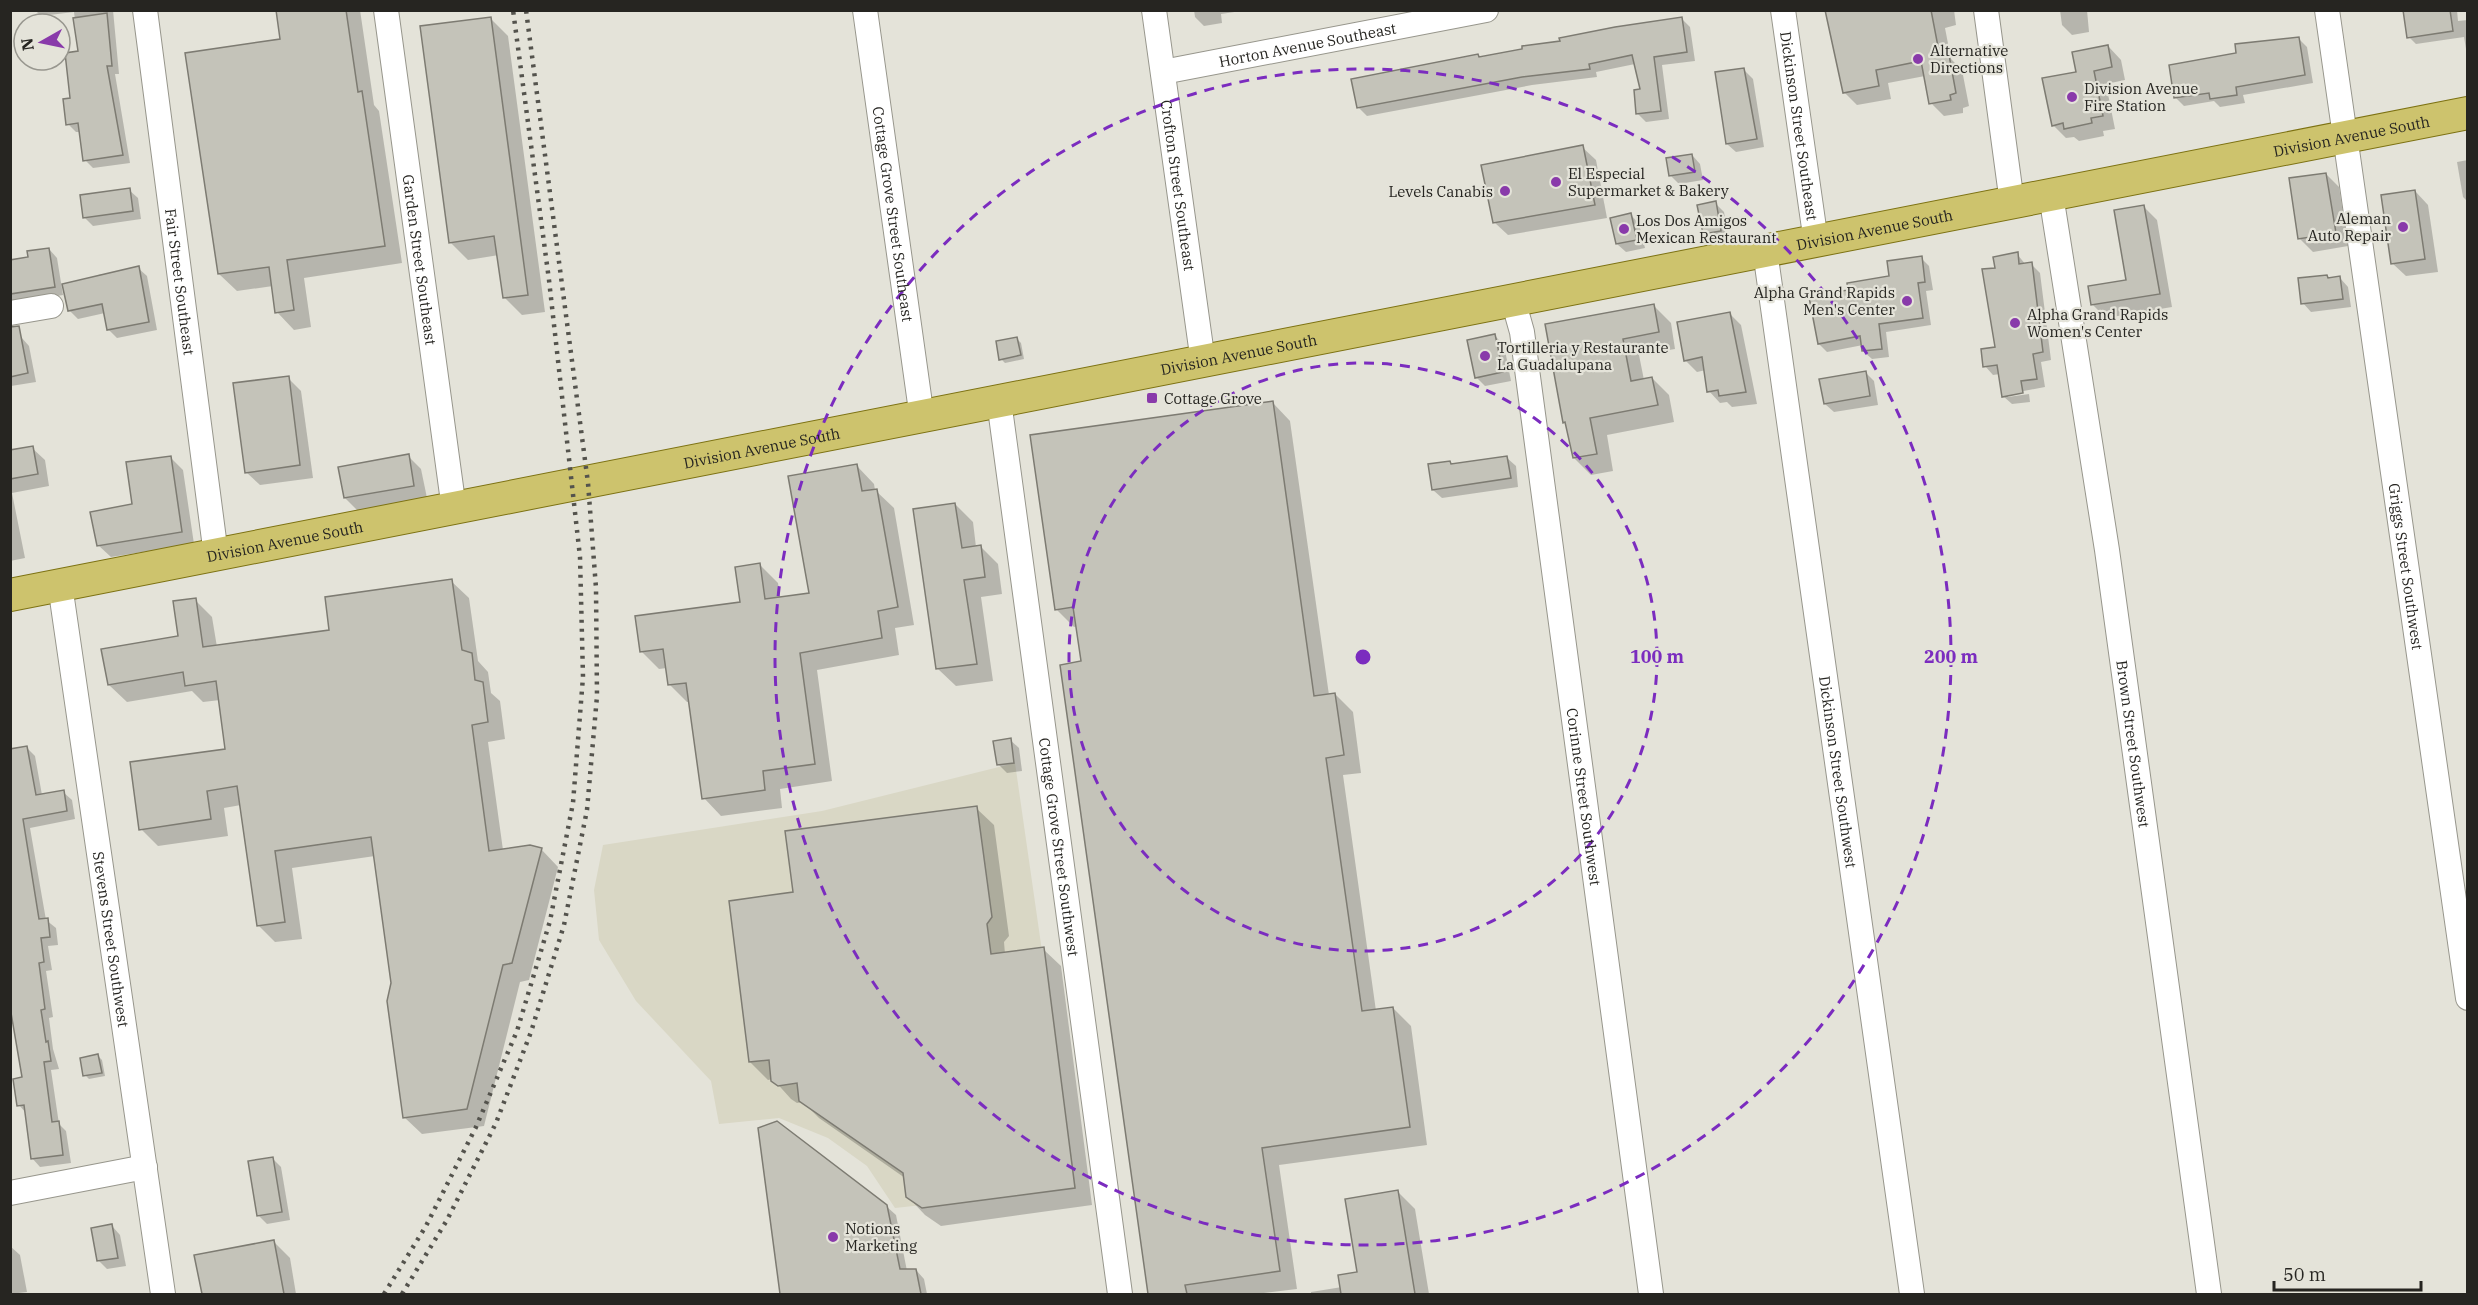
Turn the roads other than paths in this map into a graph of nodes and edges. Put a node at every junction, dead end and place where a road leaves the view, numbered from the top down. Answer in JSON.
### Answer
{"nodes":[{"id":1,"x":145,"y":10,"type":"edge"},
{"id":2,"x":386,"y":10,"type":"edge"},
{"id":3,"x":865,"y":10,"type":"edge"},
{"id":4,"x":1154,"y":10,"type":"edge"},
{"id":5,"x":1486,"y":10,"type":"edge"},
{"id":6,"x":1783,"y":10,"type":"edge"},
{"id":7,"x":1986,"y":10,"type":"edge"},
{"id":8,"x":2327,"y":10,"type":"edge"},
{"id":9,"x":1163,"y":72,"type":"junction"},
{"id":10,"x":2468,"y":113,"type":"edge"},
{"id":11,"x":2344,"y":137,"type":"junction"},
{"id":12,"x":2051,"y":195,"type":"junction"},
{"id":13,"x":2012,"y":203,"type":"junction"},
{"id":14,"x":1816,"y":242,"type":"junction"},
{"id":15,"x":1765,"y":251,"type":"junction"},
{"id":16,"x":1513,"y":300,"type":"junction"},
{"id":17,"x":51,"y":306,"type":"dead end"},
{"id":18,"x":10,"y":313,"type":"edge"},
{"id":19,"x":1203,"y":362,"type":"junction"},
{"id":20,"x":999,"y":401,"type":"junction"},
{"id":21,"x":922,"y":418,"type":"junction"},
{"id":22,"x":454,"y":509,"type":"junction"},
{"id":23,"x":216,"y":555,"type":"junction"},
{"id":24,"x":60,"y":585,"type":"junction"},
{"id":25,"x":10,"y":595,"type":"edge"},
{"id":26,"x":2468,"y":998,"type":"edge"},
{"id":27,"x":145,"y":1167,"type":"junction"},
{"id":28,"x":10,"y":1193,"type":"edge"},
{"id":29,"x":163,"y":1294,"type":"edge"},
{"id":30,"x":1120,"y":1294,"type":"edge"},
{"id":31,"x":1651,"y":1294,"type":"edge"},
{"id":32,"x":1912,"y":1294,"type":"edge"},
{"id":33,"x":2209,"y":1294,"type":"edge"}],
"edges":[{"from":1,"to":23,"type":"street","name":"Fair Street Southeast"},
{"from":2,"to":22,"type":"street","name":"Garden Street Southeast"},
{"from":3,"to":21,"type":"street","name":"Cottage Grove Street Southeast"},
{"from":4,"to":9,"type":"street","name":"Crofton Street Southeast"},
{"from":5,"to":9,"type":"street","name":"Horton Avenue Southeast"},
{"from":6,"to":14,"type":"street","name":"Dickinson Street Southeast"},
{"from":7,"to":13,"type":"street"},
{"from":8,"to":11,"type":"street","name":"Griggs Street Southwest"},
{"from":9,"to":19,"type":"street","name":"Crofton Street Southeast"},
{"from":10,"to":11,"type":"main road","name":"Division Avenue South"},
{"from":11,"to":12,"type":"main road","name":"Division Avenue South"},
{"from":11,"to":26,"type":"street","name":"Griggs Street Southwest"},
{"from":12,"to":13,"type":"main road","name":"Division Avenue South"},
{"from":12,"to":33,"type":"street","name":"Brown Street Southwest"},
{"from":13,"to":14,"type":"main road","name":"Division Avenue South"},
{"from":14,"to":15,"type":"main road","name":"Division Avenue South"},
{"from":15,"to":16,"type":"main road","name":"Division Avenue South"},
{"from":15,"to":32,"type":"street","name":"Dickinson Street Southwest"},
{"from":16,"to":19,"type":"main road","name":"Division Avenue South"},
{"from":16,"to":31,"type":"street","name":"Corinne Street Southwest"},
{"from":17,"to":18,"type":"street"},
{"from":19,"to":20,"type":"main road","name":"Division Avenue South"},
{"from":20,"to":21,"type":"main road","name":"Division Avenue South"},
{"from":20,"to":30,"type":"street","name":"Cottage Grove Street Southwest"},
{"from":21,"to":22,"type":"main road","name":"Division Avenue South"},
{"from":22,"to":23,"type":"main road","name":"Division Avenue South"},
{"from":23,"to":24,"type":"main road","name":"Division Avenue South"},
{"from":24,"to":25,"type":"main road","name":"Division Avenue South"},
{"from":24,"to":27,"type":"street","name":"Stevens Street Southwest"},
{"from":27,"to":28,"type":"street"},
{"from":27,"to":29,"type":"street","name":"Stevens Street Southwest"}]}
